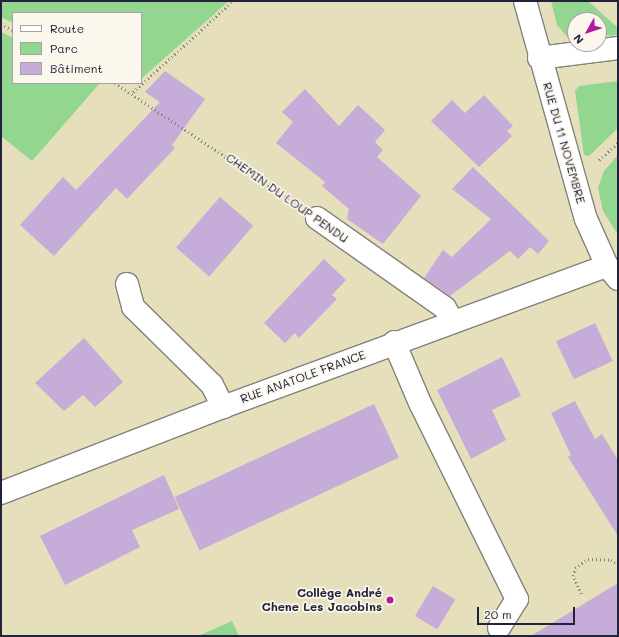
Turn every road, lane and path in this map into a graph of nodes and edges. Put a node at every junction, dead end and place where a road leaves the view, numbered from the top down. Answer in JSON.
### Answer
{"nodes":[{"id":1,"x":233,"y":1,"type":"edge"},
{"id":2,"x":525,"y":1,"type":"edge"},
{"id":3,"x":1,"y":24,"type":"edge"},
{"id":4,"x":12,"y":30,"type":"edge"},
{"id":5,"x":618,"y":48,"type":"edge"},
{"id":6,"x":539,"y":58,"type":"junction"},
{"id":7,"x":117,"y":84,"type":"edge"},
{"id":8,"x":142,"y":84,"type":"edge"},
{"id":9,"x":142,"y":84,"type":"edge"},
{"id":10,"x":133,"y":92,"type":"junction"},
{"id":11,"x":317,"y":218,"type":"joint"},
{"id":12,"x":612,"y":273,"type":"edge"},
{"id":13,"x":127,"y":284,"type":"dead end"},
{"id":14,"x":452,"y":321,"type":"junction"},
{"id":15,"x":394,"y":342,"type":"junction"},
{"id":16,"x":223,"y":406,"type":"junction"},
{"id":17,"x":1,"y":493,"type":"edge"},
{"id":18,"x":618,"y":564,"type":"edge"},
{"id":19,"x":581,"y":594,"type":"dead end"},
{"id":20,"x":499,"y":628,"type":"dead end"}],
"edges":[{"from":1,"to":9,"type":"path"},
{"from":2,"to":6,"type":"street","name":"RUE DU 11 NOVEMBRE"},
{"from":3,"to":4,"type":"path"},
{"from":5,"to":6,"type":"street"},
{"from":6,"to":12,"type":"street","name":"RUE DU 11 NOVEMBRE"},
{"from":7,"to":10,"type":"path","name":"CHEMIN DU LOUP PENDU"},
{"from":8,"to":10,"type":"path"},
{"from":10,"to":11,"type":"path","name":"CHEMIN DU LOUP PENDU"},
{"from":11,"to":14,"type":"street","name":"CHEMIN DU LOUP PENDU"},
{"from":12,"to":14,"type":"street","name":"RUE ANATOLE FRANCE"},
{"from":13,"to":16,"type":"street"},
{"from":14,"to":15,"type":"street","name":"RUE ANATOLE FRANCE"},
{"from":15,"to":16,"type":"street","name":"RUE ANATOLE FRANCE"},
{"from":15,"to":20,"type":"street"},
{"from":16,"to":17,"type":"street","name":"RUE ANATOLE FRANCE"},
{"from":18,"to":19,"type":"path"}]}
